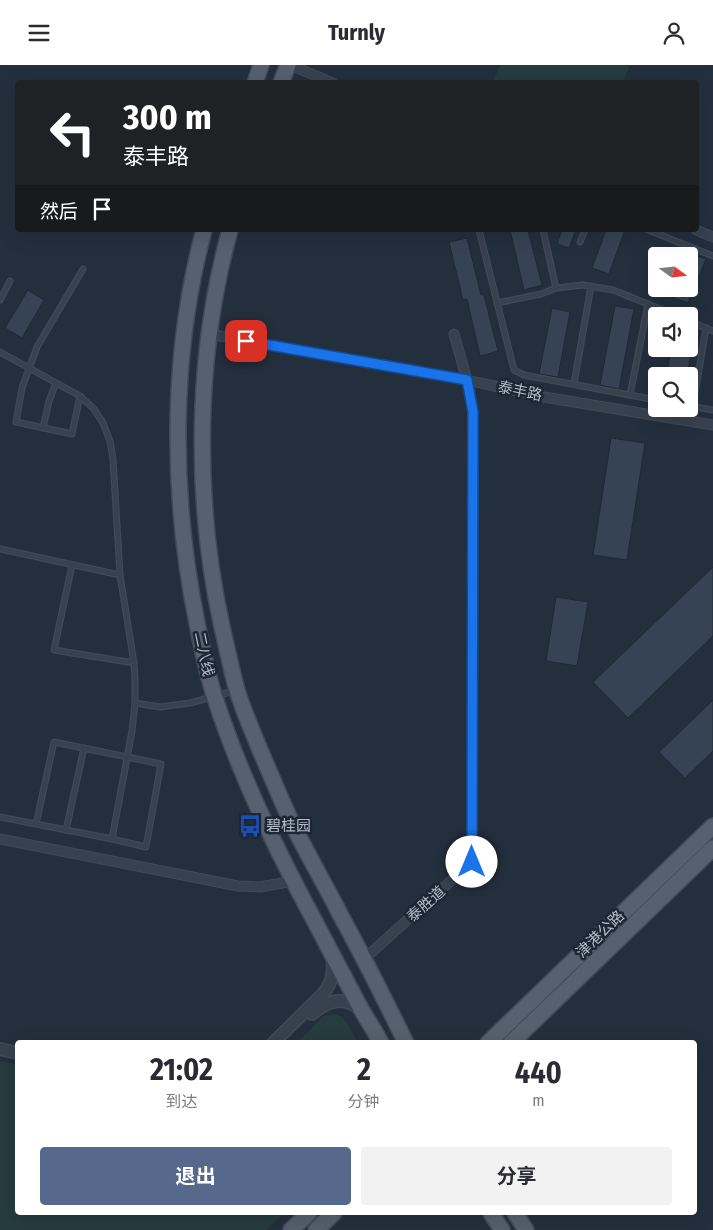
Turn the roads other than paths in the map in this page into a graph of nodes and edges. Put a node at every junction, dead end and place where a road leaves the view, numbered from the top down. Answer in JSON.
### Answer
{"nodes":[{"id":1,"x":261,"y":65,"type":"edge"},
{"id":2,"x":289,"y":65,"type":"edge"},
{"id":3,"x":255,"y":80,"type":"edge"},
{"id":4,"x":282,"y":80,"type":"edge"},
{"id":5,"x":326,"y":80,"type":"edge"},
{"id":6,"x":699,"y":231,"type":"edge"},
{"id":7,"x":203,"y":232,"type":"edge"},
{"id":8,"x":230,"y":232,"type":"edge"},
{"id":9,"x":479,"y":232,"type":"edge"},
{"id":10,"x":543,"y":232,"type":"edge"},
{"id":11,"x":584,"y":232,"type":"edge"},
{"id":12,"x":653,"y":232,"type":"edge"},
{"id":13,"x":713,"y":237,"type":"edge"},
{"id":14,"x":580,"y":242,"type":"dead end"},
{"id":15,"x":713,"y":256,"type":"edge"},
{"id":16,"x":83,"y":269,"type":"dead end"},
{"id":17,"x":10,"y":281,"type":"dead end"},
{"id":18,"x":591,"y":286,"type":"junction"},
{"id":19,"x":556,"y":288,"type":"junction"},
{"id":20,"x":0,"y":300,"type":"edge"},
{"id":21,"x":497,"y":303,"type":"junction"},
{"id":22,"x":648,"y":304,"type":"junction"},
{"id":23,"x":656,"y":307,"type":"edge"},
{"id":24,"x":698,"y":325,"type":"edge"},
{"id":25,"x":706,"y":328,"type":"junction"},
{"id":26,"x":713,"y":331,"type":"edge"},
{"id":27,"x":454,"y":334,"type":"dead end"},
{"id":28,"x":209,"y":335,"type":"junction"},
{"id":29,"x":0,"y":352,"type":"edge"},
{"id":30,"x":29,"y":367,"type":"junction"},
{"id":31,"x":698,"y":370,"type":"edge"},
{"id":32,"x":467,"y":380,"type":"junction"},
{"id":33,"x":56,"y":383,"type":"junction"},
{"id":34,"x":574,"y":384,"type":"junction"},
{"id":35,"x":630,"y":395,"type":"junction"},
{"id":36,"x":80,"y":396,"type":"junction"},
{"id":37,"x":648,"y":398,"type":"edge"},
{"id":38,"x":698,"y":407,"type":"edge"},
{"id":39,"x":713,"y":410,"type":"edge"},
{"id":40,"x":713,"y":425,"type":"edge"},
{"id":41,"x":43,"y":428,"type":"junction"},
{"id":42,"x":0,"y":549,"type":"edge"},
{"id":43,"x":72,"y":565,"type":"junction"},
{"id":44,"x":120,"y":575,"type":"junction"},
{"id":45,"x":134,"y":663,"type":"junction"},
{"id":46,"x":237,"y":690,"type":"junction"},
{"id":47,"x":214,"y":696,"type":"junction"},
{"id":48,"x":135,"y":703,"type":"junction"},
{"id":49,"x":84,"y":748,"type":"junction"},
{"id":50,"x":127,"y":757,"type":"junction"},
{"id":51,"x":0,"y":817,"type":"edge"},
{"id":52,"x":36,"y":824,"type":"junction"},
{"id":53,"x":713,"y":826,"type":"edge"},
{"id":54,"x":66,"y":830,"type":"junction"},
{"id":55,"x":0,"y":839,"type":"edge"},
{"id":56,"x":112,"y":839,"type":"junction"},
{"id":57,"x":713,"y":848,"type":"edge"},
{"id":58,"x":293,"y":881,"type":"junction"},
{"id":59,"x":332,"y":954,"type":"junction"},
{"id":60,"x":364,"y":959,"type":"junction"},
{"id":61,"x":363,"y":1012,"type":"junction"},
{"id":62,"x":276,"y":1040,"type":"edge"},
{"id":63,"x":285,"y":1040,"type":"edge"},
{"id":64,"x":373,"y":1040,"type":"edge"},
{"id":65,"x":379,"y":1040,"type":"edge"},
{"id":66,"x":404,"y":1040,"type":"edge"},
{"id":67,"x":491,"y":1040,"type":"edge"},
{"id":68,"x":514,"y":1040,"type":"edge"},
{"id":69,"x":0,"y":1043,"type":"edge"},
{"id":70,"x":15,"y":1046,"type":"edge"},
{"id":71,"x":0,"y":1049,"type":"edge"},
{"id":72,"x":15,"y":1052,"type":"edge"},
{"id":73,"x":307,"y":1215,"type":"edge"},
{"id":74,"x":332,"y":1215,"type":"edge"},
{"id":75,"x":492,"y":1215,"type":"edge"},
{"id":76,"x":516,"y":1215,"type":"edge"},
{"id":77,"x":291,"y":1230,"type":"edge"},
{"id":78,"x":316,"y":1230,"type":"edge"},
{"id":79,"x":502,"y":1230,"type":"edge"},
{"id":80,"x":526,"y":1230,"type":"edge"}],
"edges":[{"from":1,"to":3,"type":"main road"},
{"from":2,"to":4,"type":"main road"},
{"from":2,"to":5,"type":"street"},
{"from":6,"to":13,"type":"street"},
{"from":7,"to":47,"type":"main road","name":"二八线"},
{"from":8,"to":28,"type":"main road","name":"二八线"},
{"from":9,"to":21,"type":"lane"},
{"from":10,"to":19,"type":"lane"},
{"from":11,"to":14,"type":"lane"},
{"from":12,"to":15,"type":"lane"},
{"from":16,"to":30,"type":"lane"},
{"from":17,"to":20,"type":"lane"},
{"from":18,"to":19,"type":"lane"},
{"from":18,"to":22,"type":"lane"},
{"from":18,"to":34,"type":"lane"},
{"from":19,"to":21,"type":"lane"},
{"from":21,"to":34,"type":"lane"},
{"from":22,"to":23,"type":"lane"},
{"from":22,"to":35,"type":"lane"},
{"from":24,"to":25,"type":"lane"},
{"from":25,"to":26,"type":"lane"},
{"from":25,"to":31,"type":"lane"},
{"from":27,"to":32,"type":"street","name":"泰胜道"},
{"from":28,"to":32,"type":"street","name":"泰丰路"},
{"from":28,"to":46,"type":"main road","name":"二八线"},
{"from":29,"to":30,"type":"lane"},
{"from":30,"to":33,"type":"lane"},
{"from":30,"to":41,"type":"lane"},
{"from":32,"to":40,"type":"street","name":"泰丰路"},
{"from":32,"to":60,"type":"street","name":"泰胜道"},
{"from":33,"to":36,"type":"lane"},
{"from":33,"to":41,"type":"lane"},
{"from":34,"to":35,"type":"lane"},
{"from":35,"to":37,"type":"lane"},
{"from":36,"to":41,"type":"lane"},
{"from":36,"to":44,"type":"lane"},
{"from":38,"to":39,"type":"lane"},
{"from":42,"to":43,"type":"lane"},
{"from":43,"to":44,"type":"lane"},
{"from":43,"to":45,"type":"lane"},
{"from":44,"to":45,"type":"lane"},
{"from":45,"to":48,"type":"lane"},
{"from":46,"to":47,"type":"lane"},
{"from":46,"to":60,"type":"main road","name":"二八线"},
{"from":47,"to":48,"type":"lane"},
{"from":47,"to":58,"type":"main road","name":"二八线"},
{"from":48,"to":50,"type":"lane"},
{"from":49,"to":50,"type":"lane"},
{"from":49,"to":52,"type":"lane"},
{"from":49,"to":54,"type":"lane"},
{"from":50,"to":56,"type":"lane"},
{"from":50,"to":56,"type":"lane"},
{"from":51,"to":52,"type":"lane"},
{"from":52,"to":54,"type":"lane"},
{"from":53,"to":67,"type":"main road","name":"津港公路"},
{"from":54,"to":56,"type":"lane"},
{"from":55,"to":58,"type":"street"},
{"from":57,"to":68,"type":"main road","name":"津港公路"},
{"from":58,"to":59,"type":"main road","name":"二八线"},
{"from":59,"to":61,"type":"main road","name":"二八线"},
{"from":59,"to":62,"type":"street"},
{"from":60,"to":66,"type":"main road","name":"二八线"},
{"from":61,"to":63,"type":"street"},
{"from":61,"to":64,"type":"main road"},
{"from":61,"to":65,"type":"main road","name":"二八线"},
{"from":69,"to":70,"type":"street"},
{"from":71,"to":72,"type":"street"},
{"from":73,"to":77,"type":"main road"},
{"from":74,"to":78,"type":"main road"},
{"from":75,"to":79,"type":"main road"},
{"from":76,"to":80,"type":"main road"}]}
